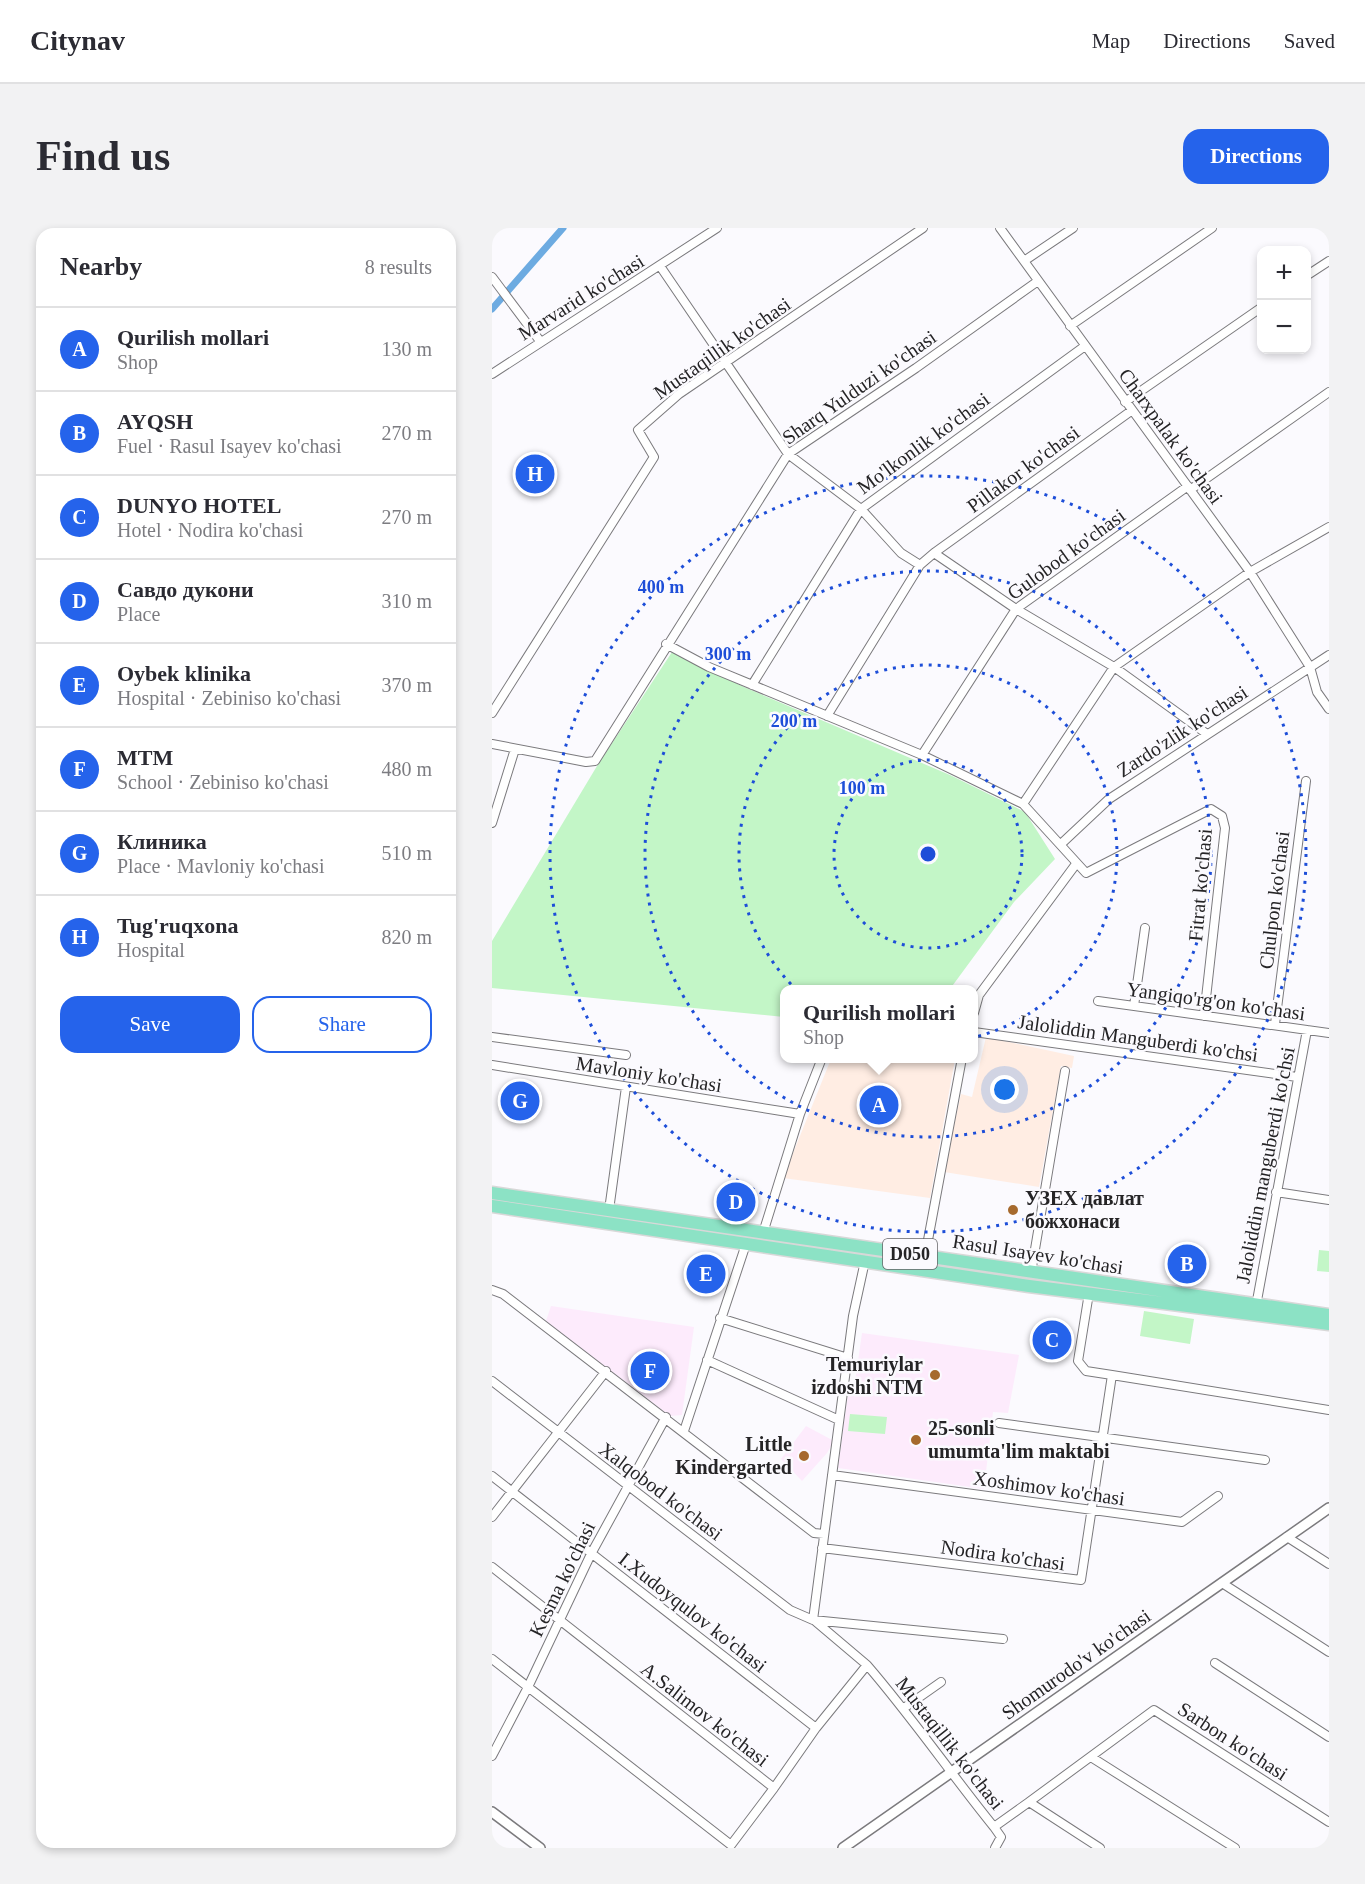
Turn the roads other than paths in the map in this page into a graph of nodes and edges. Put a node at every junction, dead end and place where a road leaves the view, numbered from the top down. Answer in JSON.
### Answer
{"nodes":[{"id":1,"x":717,"y":228,"type":"edge"},
{"id":2,"x":923,"y":228,"type":"edge"},
{"id":3,"x":1000,"y":228,"type":"edge"},
{"id":4,"x":1072,"y":228,"type":"edge"},
{"id":5,"x":1212,"y":228,"type":"edge"},
{"id":6,"x":1024,"y":261,"type":"junction"},
{"id":7,"x":1329,"y":261,"type":"edge"},
{"id":8,"x":660,"y":266,"type":"junction"},
{"id":9,"x":1311,"y":273,"type":"edge"},
{"id":10,"x":492,"y":276,"type":"edge"},
{"id":11,"x":1038,"y":281,"type":"junction"},
{"id":12,"x":1257,"y":311,"type":"edge"},
{"id":13,"x":1070,"y":326,"type":"junction"},
{"id":14,"x":540,"y":341,"type":"junction"},
{"id":15,"x":1084,"y":346,"type":"junction"},
{"id":16,"x":728,"y":363,"type":"junction"},
{"id":17,"x":492,"y":374,"type":"edge"},
{"id":18,"x":1329,"y":392,"type":"edge"},
{"id":19,"x":1125,"y":402,"type":"junction"},
{"id":20,"x":1131,"y":411,"type":"junction"},
{"id":21,"x":788,"y":453,"type":"junction"},
{"id":22,"x":1189,"y":488,"type":"junction"},
{"id":23,"x":861,"y":509,"type":"junction"},
{"id":24,"x":1329,"y":527,"type":"edge"},
{"id":25,"x":934,"y":553,"type":"junction"},
{"id":26,"x":920,"y":565,"type":"junction"},
{"id":27,"x":1250,"y":572,"type":"junction"},
{"id":28,"x":1016,"y":609,"type":"junction"},
{"id":29,"x":666,"y":644,"type":"junction"},
{"id":30,"x":1329,"y":655,"type":"edge"},
{"id":31,"x":1114,"y":667,"type":"junction"},
{"id":32,"x":1310,"y":667,"type":"junction"},
{"id":33,"x":752,"y":685,"type":"junction"},
{"id":34,"x":1326,"y":699,"type":"edge"},
{"id":35,"x":1329,"y":709,"type":"edge"},
{"id":36,"x":492,"y":713,"type":"edge"},
{"id":37,"x":827,"y":716,"type":"junction"},
{"id":38,"x":1208,"y":734,"type":"junction"},
{"id":39,"x":492,"y":744,"type":"edge"},
{"id":40,"x":516,"y":749,"type":"junction"},
{"id":41,"x":922,"y":755,"type":"junction"},
{"id":42,"x":1306,"y":781,"type":"dead end"},
{"id":43,"x":1023,"y":804,"type":"junction"},
{"id":44,"x":492,"y":823,"type":"edge"},
{"id":45,"x":1061,"y":844,"type":"junction"},
{"id":46,"x":1076,"y":864,"type":"junction"},
{"id":47,"x":1145,"y":928,"type":"dead end"},
{"id":48,"x":978,"y":999,"type":"edge"},
{"id":49,"x":1098,"y":1001,"type":"dead end"},
{"id":50,"x":1134,"y":1006,"type":"junction"},
{"id":51,"x":1204,"y":1016,"type":"junction"},
{"id":52,"x":1275,"y":1024,"type":"junction"},
{"id":53,"x":1306,"y":1030,"type":"junction"},
{"id":54,"x":978,"y":1033,"type":"edge"},
{"id":55,"x":1329,"y":1033,"type":"edge"},
{"id":56,"x":492,"y":1037,"type":"edge"},
{"id":57,"x":626,"y":1055,"type":"dead end"},
{"id":58,"x":820,"y":1063,"type":"edge"},
{"id":59,"x":961,"y":1063,"type":"edge"},
{"id":60,"x":492,"y":1065,"type":"edge"},
{"id":61,"x":1065,"y":1071,"type":"dead end"},
{"id":62,"x":1297,"y":1077,"type":"junction"},
{"id":63,"x":626,"y":1087,"type":"junction"},
{"id":64,"x":800,"y":1114,"type":"junction"},
{"id":65,"x":1276,"y":1191,"type":"junction"},
{"id":66,"x":492,"y":1193,"type":"edge"},
{"id":67,"x":1329,"y":1200,"type":"edge"},
{"id":68,"x":492,"y":1206,"type":"edge"},
{"id":69,"x":609,"y":1210,"type":"junction"},
{"id":70,"x":763,"y":1233,"type":"junction"},
{"id":71,"x":747,"y":1244,"type":"junction"},
{"id":72,"x":925,"y":1256,"type":"junction"},
{"id":73,"x":865,"y":1261,"type":"junction"},
{"id":74,"x":1031,"y":1273,"type":"junction"},
{"id":75,"x":1029,"y":1286,"type":"junction"},
{"id":76,"x":492,"y":1290,"type":"edge"},
{"id":77,"x":1089,"y":1293,"type":"junction"},
{"id":78,"x":1256,"y":1306,"type":"junction"},
{"id":79,"x":1329,"y":1315,"type":"edge"},
{"id":80,"x":720,"y":1318,"type":"junction"},
{"id":81,"x":1329,"y":1324,"type":"edge"},
{"id":82,"x":848,"y":1358,"type":"junction"},
{"id":83,"x":707,"y":1360,"type":"junction"},
{"id":84,"x":606,"y":1371,"type":"junction"},
{"id":85,"x":1112,"y":1376,"type":"junction"},
{"id":86,"x":492,"y":1381,"type":"edge"},
{"id":87,"x":1329,"y":1410,"type":"edge"},
{"id":88,"x":666,"y":1417,"type":"junction"},
{"id":89,"x":839,"y":1420,"type":"junction"},
{"id":90,"x":999,"y":1423,"type":"dead end"},
{"id":91,"x":684,"y":1431,"type":"junction"},
{"id":92,"x":558,"y":1433,"type":"junction"},
{"id":93,"x":1104,"y":1438,"type":"junction"},
{"id":94,"x":1265,"y":1460,"type":"dead end"},
{"id":95,"x":831,"y":1475,"type":"junction"},
{"id":96,"x":492,"y":1476,"type":"edge"},
{"id":97,"x":628,"y":1486,"type":"junction"},
{"id":98,"x":512,"y":1492,"type":"junction"},
{"id":99,"x":1218,"y":1496,"type":"dead end"},
{"id":100,"x":1329,"y":1508,"type":"edge"},
{"id":101,"x":1094,"y":1511,"type":"junction"},
{"id":102,"x":492,"y":1517,"type":"edge"},
{"id":103,"x":824,"y":1534,"type":"junction"},
{"id":104,"x":1287,"y":1537,"type":"junction"},
{"id":105,"x":822,"y":1548,"type":"junction"},
{"id":106,"x":591,"y":1554,"type":"junction"},
{"id":107,"x":1329,"y":1564,"type":"edge"},
{"id":108,"x":492,"y":1567,"type":"edge"},
{"id":109,"x":1222,"y":1583,"type":"junction"},
{"id":110,"x":813,"y":1620,"type":"junction"},
{"id":111,"x":559,"y":1622,"type":"junction"},
{"id":112,"x":1003,"y":1639,"type":"dead end"},
{"id":113,"x":1329,"y":1652,"type":"edge"},
{"id":114,"x":492,"y":1659,"type":"edge"},
{"id":115,"x":1215,"y":1663,"type":"dead end"},
{"id":116,"x":867,"y":1665,"type":"junction"},
{"id":117,"x":941,"y":1682,"type":"dead end"},
{"id":118,"x":528,"y":1686,"type":"junction"},
{"id":119,"x":904,"y":1708,"type":"junction"},
{"id":120,"x":816,"y":1728,"type":"junction"},
{"id":121,"x":1329,"y":1737,"type":"edge"},
{"id":122,"x":493,"y":1754,"type":"edge"},
{"id":123,"x":1091,"y":1757,"type":"junction"},
{"id":124,"x":951,"y":1774,"type":"junction"},
{"id":125,"x":774,"y":1788,"type":"junction"},
{"id":126,"x":1029,"y":1802,"type":"junction"},
{"id":127,"x":492,"y":1812,"type":"edge"},
{"id":128,"x":1329,"y":1822,"type":"edge"},
{"id":129,"x":994,"y":1827,"type":"junction"},
{"id":130,"x":540,"y":1848,"type":"edge"},
{"id":131,"x":843,"y":1848,"type":"edge"},
{"id":132,"x":995,"y":1848,"type":"edge"},
{"id":133,"x":1100,"y":1848,"type":"edge"},
{"id":134,"x":1235,"y":1848,"type":"edge"}],
"edges":[{"from":1,"to":8,"type":"street","name":"Marvarid ko'chasi"},
{"from":2,"to":16,"type":"street","name":"Mustaqillik ko'chasi"},
{"from":3,"to":6,"type":"street","name":"Charxpalak ko'chasi"},
{"from":4,"to":6,"type":"street"},
{"from":5,"to":13,"type":"street"},
{"from":6,"to":11,"type":"street","name":"Charxpalak ko'chasi"},
{"from":7,"to":9,"type":"street"},
{"from":8,"to":14,"type":"street","name":"Marvarid ko'chasi"},
{"from":8,"to":16,"type":"street"},
{"from":10,"to":14,"type":"street"},
{"from":11,"to":13,"type":"street","name":"Charxpalak ko'chasi"},
{"from":11,"to":21,"type":"street","name":"Sharq Yulduzi ko'chasi"},
{"from":12,"to":19,"type":"street"},
{"from":13,"to":15,"type":"street","name":"Charxpalak ko'chasi"},
{"from":14,"to":17,"type":"street","name":"Marvarid ko'chasi"},
{"from":15,"to":19,"type":"street","name":"Charxpalak ko'chasi"},
{"from":15,"to":23,"type":"street","name":"Mo'lkonlik ko'chasi"},
{"from":16,"to":21,"type":"street"},
{"from":16,"to":36,"type":"street","name":"Mustaqillik ko'chasi"},
{"from":18,"to":22,"type":"street","name":"Gulobod ko'chasi"},
{"from":19,"to":20,"type":"street","name":"Charxpalak ko'chasi"},
{"from":20,"to":22,"type":"street","name":"Charxpalak ko'chasi"},
{"from":20,"to":25,"type":"street","name":"Pillakor ko'chasi"},
{"from":21,"to":23,"type":"street"},
{"from":21,"to":29,"type":"street","name":"Sharq Yulduzi ko'chasi"},
{"from":22,"to":27,"type":"street","name":"Charxpalak ko'chasi"},
{"from":22,"to":28,"type":"street","name":"Gulobod ko'chasi"},
{"from":23,"to":26,"type":"street"},
{"from":23,"to":33,"type":"street","name":"Mo'lkonlik ko'chasi"},
{"from":24,"to":27,"type":"street"},
{"from":25,"to":26,"type":"street","name":"Pillakor ko'chasi"},
{"from":25,"to":28,"type":"street"},
{"from":26,"to":37,"type":"street"},
{"from":27,"to":31,"type":"street"},
{"from":27,"to":32,"type":"street","name":"Charxpalak ko'chasi"},
{"from":28,"to":31,"type":"street"},
{"from":28,"to":41,"type":"street","name":"Gulobod ko'chasi"},
{"from":29,"to":33,"type":"street"},
{"from":29,"to":40,"type":"street","name":"Sharq Yulduzi ko'chasi"},
{"from":30,"to":32,"type":"street","name":"Zardo'zlik ko'chasi"},
{"from":31,"to":38,"type":"street"},
{"from":31,"to":43,"type":"street"},
{"from":32,"to":34,"type":"street","name":"Charxpalak ko'chasi"},
{"from":32,"to":38,"type":"street","name":"Zardo'zlik ko'chasi"},
{"from":33,"to":37,"type":"street"},
{"from":34,"to":35,"type":"street","name":"Charxpalak ko'chasi"},
{"from":37,"to":41,"type":"street"},
{"from":38,"to":45,"type":"street","name":"Zardo'zlik ko'chasi"},
{"from":39,"to":40,"type":"street"},
{"from":40,"to":44,"type":"street"},
{"from":41,"to":43,"type":"street"},
{"from":42,"to":52,"type":"street","name":"Chulpon ko'chasi"},
{"from":43,"to":45,"type":"street"},
{"from":45,"to":46,"type":"street"},
{"from":46,"to":48,"type":"street"},
{"from":46,"to":51,"type":"street","name":"Fitrat ko'chasi"},
{"from":47,"to":50,"type":"street"},
{"from":49,"to":50,"type":"street","name":"Yangiqo'rg'on ko'chasi"},
{"from":50,"to":51,"type":"street","name":"Yangiqo'rg'on ko'chasi"},
{"from":51,"to":52,"type":"street","name":"Yangiqo'rg'on ko'chasi"},
{"from":52,"to":53,"type":"street","name":"Yangiqo'rg'on ko'chasi"},
{"from":53,"to":55,"type":"street","name":"Yangiqo'rg'on ko'chasi"},
{"from":53,"to":62,"type":"street","name":"Jaloliddin manguberdi ko'chsi"},
{"from":54,"to":62,"type":"street","name":"Jaloliddin Manguberdi ko'chsi"},
{"from":56,"to":57,"type":"street"},
{"from":58,"to":64,"type":"street"},
{"from":59,"to":72,"type":"street"},
{"from":60,"to":63,"type":"street","name":"Mavloniy ko'chasi"},
{"from":61,"to":74,"type":"street"},
{"from":62,"to":65,"type":"street","name":"Jaloliddin manguberdi ko'chsi"},
{"from":63,"to":64,"type":"street","name":"Mavloniy ko'chasi"},
{"from":63,"to":69,"type":"street"},
{"from":64,"to":70,"type":"street"},
{"from":65,"to":67,"type":"street"},
{"from":65,"to":78,"type":"street","name":"Jaloliddin manguberdi ko'chsi"},
{"from":66,"to":69,"type":"main road","name":"Rasul Isayev ko'chasi","number":"D050"},
{"from":68,"to":71,"type":"main road","name":"Rasul Isayev ko'chasi","number":"D050"},
{"from":69,"to":70,"type":"main road","name":"Rasul Isayev ko'chasi","number":"D050"},
{"from":70,"to":72,"type":"main road","name":"Rasul Isayev ko'chasi","number":"D050"},
{"from":71,"to":73,"type":"main road","name":"Rasul Isayev ko'chasi","number":"D050"},
{"from":71,"to":80,"type":"street"},
{"from":72,"to":74,"type":"main road","name":"Rasul Isayev ko'chasi","number":"D050"},
{"from":73,"to":75,"type":"main road","name":"Rasul Isayev ko'chasi","number":"D050"},
{"from":73,"to":82,"type":"street"},
{"from":74,"to":75,"type":"main road"},
{"from":74,"to":78,"type":"main road","name":"Rasul Isayev ko'chasi","number":"D050"},
{"from":75,"to":77,"type":"main road","name":"Rasul Isayev ko'chasi","number":"D050"},
{"from":76,"to":84,"type":"street"},
{"from":77,"to":81,"type":"main road","name":"Rasul Isayev ko'chasi","number":"D050"},
{"from":77,"to":85,"type":"street"},
{"from":78,"to":79,"type":"main road","name":"Rasul Isayev ko'chasi","number":"D050"},
{"from":80,"to":82,"type":"street"},
{"from":80,"to":83,"type":"street"},
{"from":82,"to":89,"type":"street"},
{"from":83,"to":89,"type":"street"},
{"from":83,"to":91,"type":"street"},
{"from":84,"to":88,"type":"street"},
{"from":84,"to":92,"type":"street"},
{"from":85,"to":87,"type":"street"},
{"from":85,"to":93,"type":"street","name":"Nodira ko'chasi"},
{"from":86,"to":92,"type":"street","name":"Xalqobod ko'chasi"},
{"from":88,"to":91,"type":"street"},
{"from":88,"to":97,"type":"street","name":"Kesma ko'chasi"},
{"from":89,"to":95,"type":"street"},
{"from":90,"to":93,"type":"street"},
{"from":91,"to":103,"type":"street"},
{"from":92,"to":97,"type":"street","name":"Xalqobod ko'chasi"},
{"from":92,"to":98,"type":"street"},
{"from":93,"to":94,"type":"street"},
{"from":93,"to":101,"type":"street","name":"Nodira ko'chasi"},
{"from":95,"to":101,"type":"street","name":"Xoshimov ko'chasi"},
{"from":95,"to":103,"type":"street"},
{"from":96,"to":98,"type":"street","name":"I.Xudoyqulov ko'chasi"},
{"from":97,"to":106,"type":"street","name":"Kesma ko'chasi"},
{"from":97,"to":110,"type":"street","name":"Xalqobod ko'chasi"},
{"from":98,"to":102,"type":"street"},
{"from":98,"to":106,"type":"street","name":"I.Xudoyqulov ko'chasi"},
{"from":99,"to":101,"type":"street","name":"Xoshimov ko'chasi"},
{"from":100,"to":104,"type":"street","name":"Shomurodo'v ko'chasi"},
{"from":101,"to":105,"type":"street","name":"Nodira ko'chasi"},
{"from":103,"to":105,"type":"street"},
{"from":104,"to":107,"type":"street"},
{"from":104,"to":109,"type":"street","name":"Shomurodo'v ko'chasi"},
{"from":105,"to":110,"type":"street"},
{"from":106,"to":111,"type":"street","name":"Kesma ko'chasi"},
{"from":106,"to":120,"type":"street","name":"I.Xudoyqulov ko'chasi"},
{"from":108,"to":111,"type":"street","name":"A.Salimov ko'chasi"},
{"from":109,"to":113,"type":"street"},
{"from":109,"to":124,"type":"street","name":"Shomurodo'v ko'chasi"},
{"from":110,"to":112,"type":"street"},
{"from":110,"to":116,"type":"street","name":"Mustaqillik ko'chasi"},
{"from":111,"to":118,"type":"street","name":"Kesma ko'chasi"},
{"from":111,"to":125,"type":"street","name":"A.Salimov ko'chasi"},
{"from":114,"to":118,"type":"street","name":"A.Salimov ko'chasi"},
{"from":115,"to":121,"type":"street"},
{"from":116,"to":119,"type":"street","name":"Mustaqillik ko'chasi"},
{"from":116,"to":120,"type":"street"},
{"from":117,"to":119,"type":"street"},
{"from":118,"to":122,"type":"street","name":"Kesma ko'chasi"},
{"from":118,"to":125,"type":"street","name":"A.Salimov ko'chasi"},
{"from":119,"to":124,"type":"street","name":"Mustaqillik ko'chasi"},
{"from":120,"to":125,"type":"street"},
{"from":123,"to":126,"type":"street","name":"Sarbon ko'chasi"},
{"from":123,"to":128,"type":"street","name":"Sarbon ko'chasi"},
{"from":123,"to":134,"type":"street"},
{"from":124,"to":129,"type":"street","name":"Mustaqillik ko'chasi"},
{"from":124,"to":131,"type":"street","name":"Shomurodo'v ko'chasi"},
{"from":126,"to":129,"type":"street","name":"Mustaqillik ko'chasi"},
{"from":126,"to":133,"type":"street","name":"Mustaqillik ko'chasi"},
{"from":127,"to":130,"type":"street"},
{"from":129,"to":132,"type":"street"}]}
